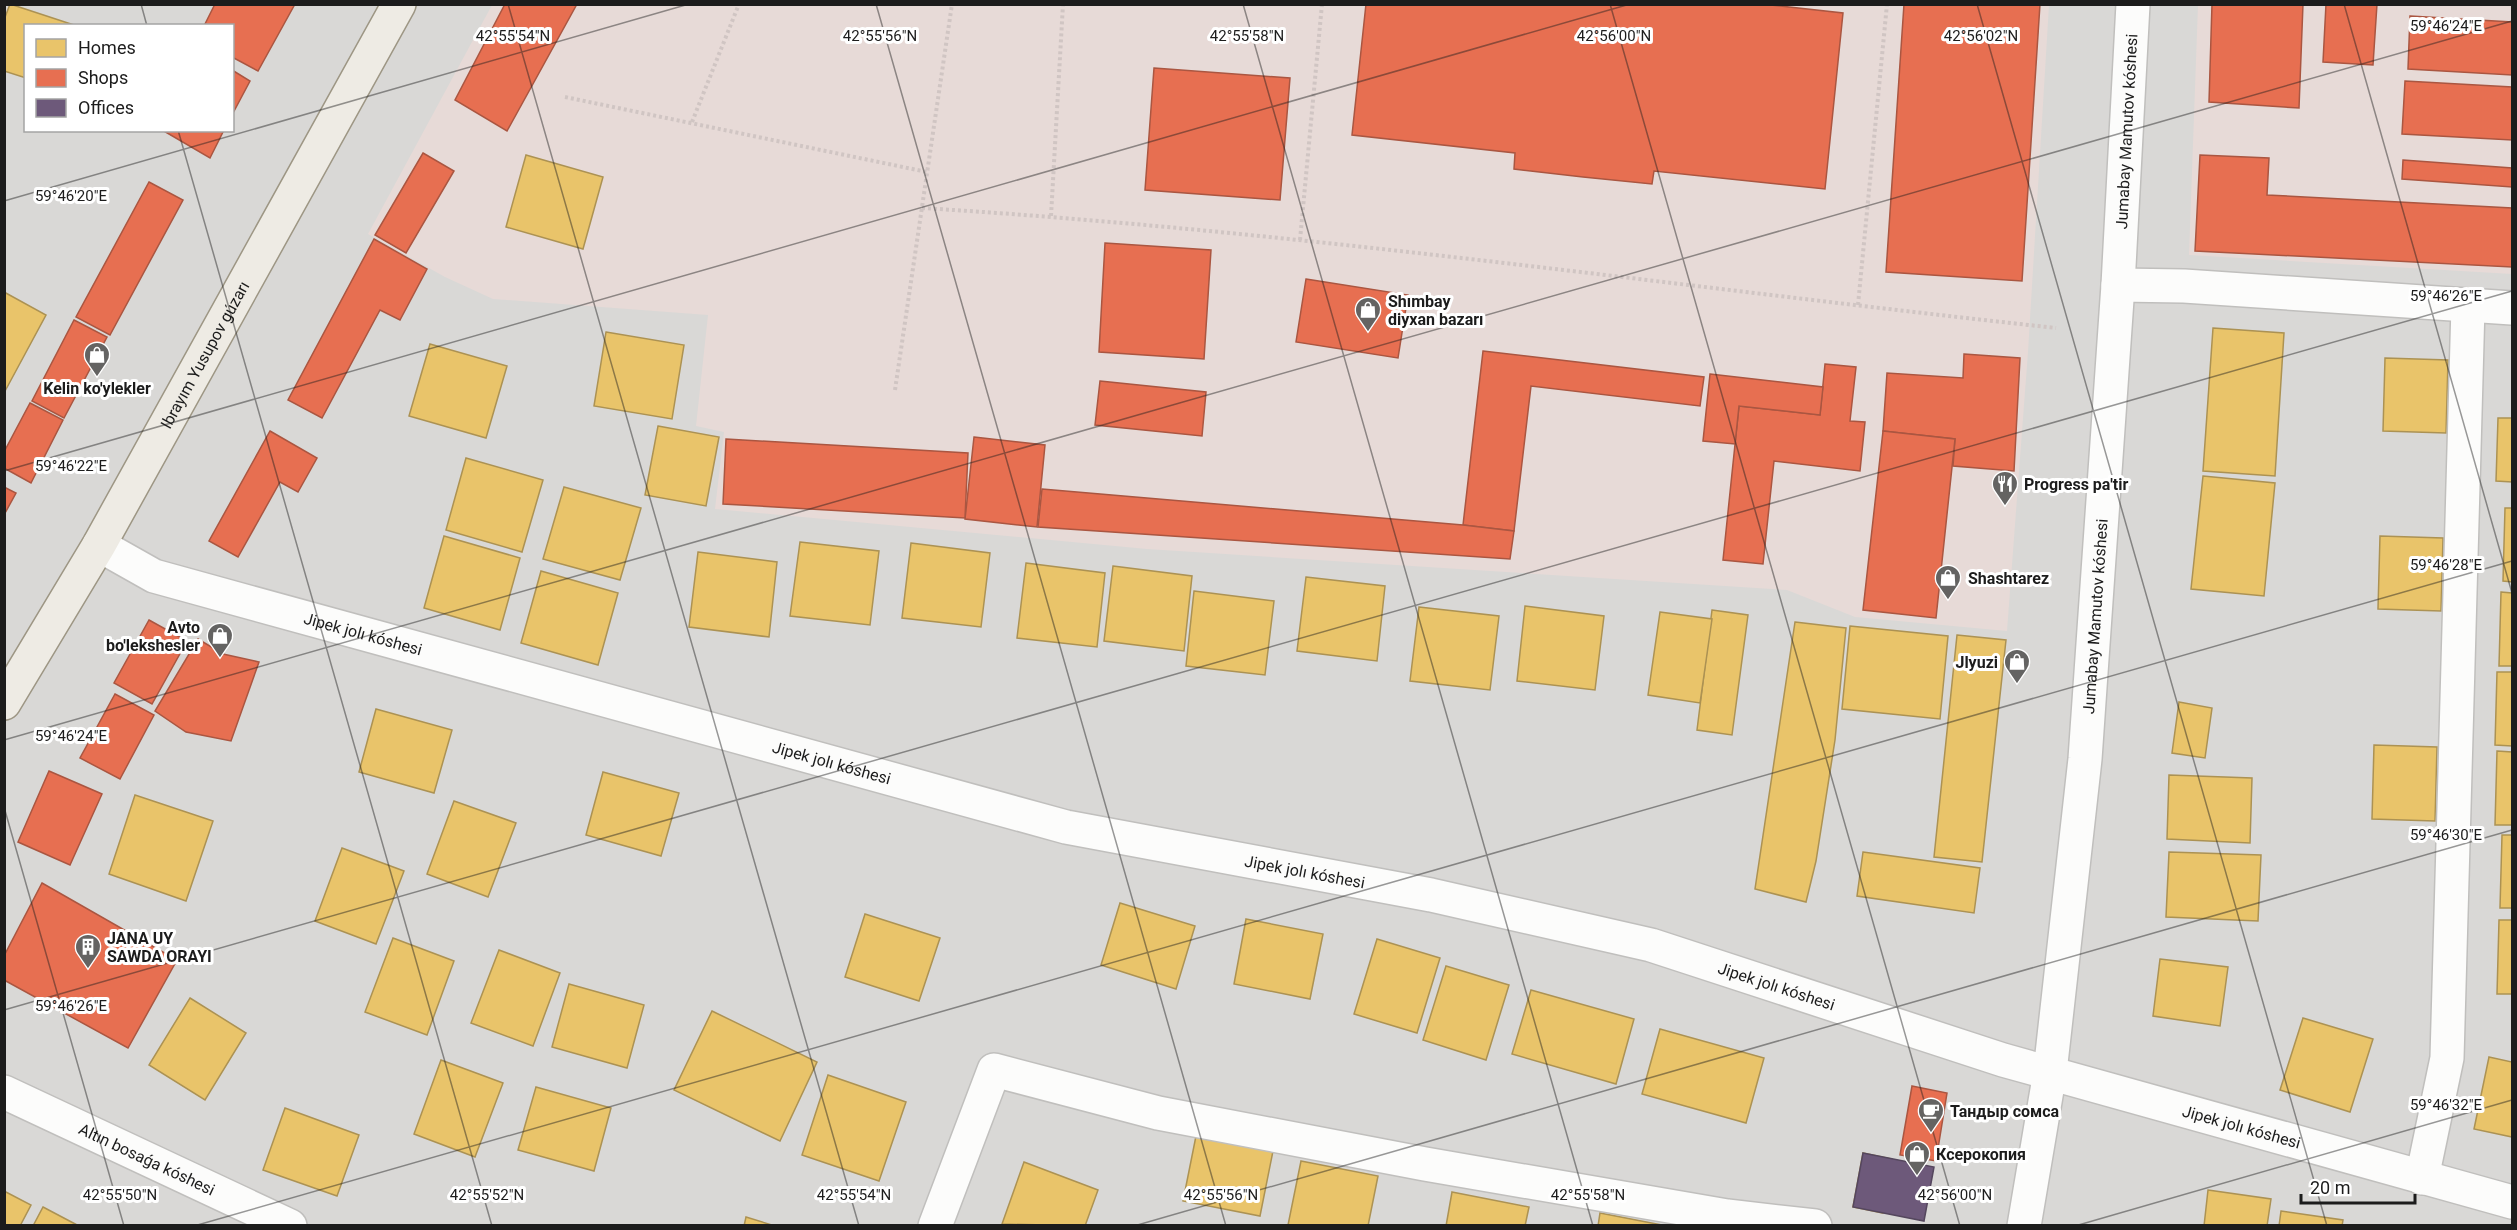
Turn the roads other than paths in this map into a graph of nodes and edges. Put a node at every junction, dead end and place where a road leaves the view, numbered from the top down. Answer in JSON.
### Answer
{"nodes":[{"id":1,"x":399,"y":4,"type":"edge"},
{"id":2,"x":2133,"y":4,"type":"edge"},
{"id":3,"x":2118,"y":285,"type":"junction"},
{"id":4,"x":2468,"y":306,"type":"junction"},
{"id":5,"x":2512,"y":308,"type":"edge"},
{"id":6,"x":99,"y":545,"type":"junction"},
{"id":7,"x":4,"y":703,"type":"edge"},
{"id":8,"x":2050,"y":1072,"type":"junction"},
{"id":9,"x":4,"y":1092,"type":"edge"},
{"id":10,"x":2422,"y":1178,"type":"junction"},
{"id":11,"x":2512,"y":1202,"type":"edge"},
{"id":12,"x":290,"y":1226,"type":"edge"},
{"id":13,"x":935,"y":1226,"type":"edge"},
{"id":14,"x":1815,"y":1226,"type":"edge"},
{"id":15,"x":2025,"y":1226,"type":"edge"}],
"edges":[{"from":1,"to":6,"type":"main road","name":"Ibrayım Yusupov gúzarı"},
{"from":2,"to":3,"type":"street","name":"Jumabay Mamutov kóshesi"},
{"from":3,"to":4,"type":"street"},
{"from":3,"to":8,"type":"street","name":"Jumabay Mamutov kóshesi"},
{"from":4,"to":5,"type":"street"},
{"from":4,"to":10,"type":"street"},
{"from":6,"to":7,"type":"main road","name":"Ibrayım Yusupov gúzarı"},
{"from":6,"to":8,"type":"street","name":"Jipek jolı kóshesi"},
{"from":8,"to":10,"type":"street","name":"Jipek jolı kóshesi"},
{"from":8,"to":15,"type":"street","name":"Jumabay Mamutov kóshesi"},
{"from":9,"to":12,"type":"street","name":"Altın bosaǵa kóshesi"},
{"from":10,"to":11,"type":"street","name":"Jipek jolı kóshesi"},
{"from":13,"to":14,"type":"street"}]}
